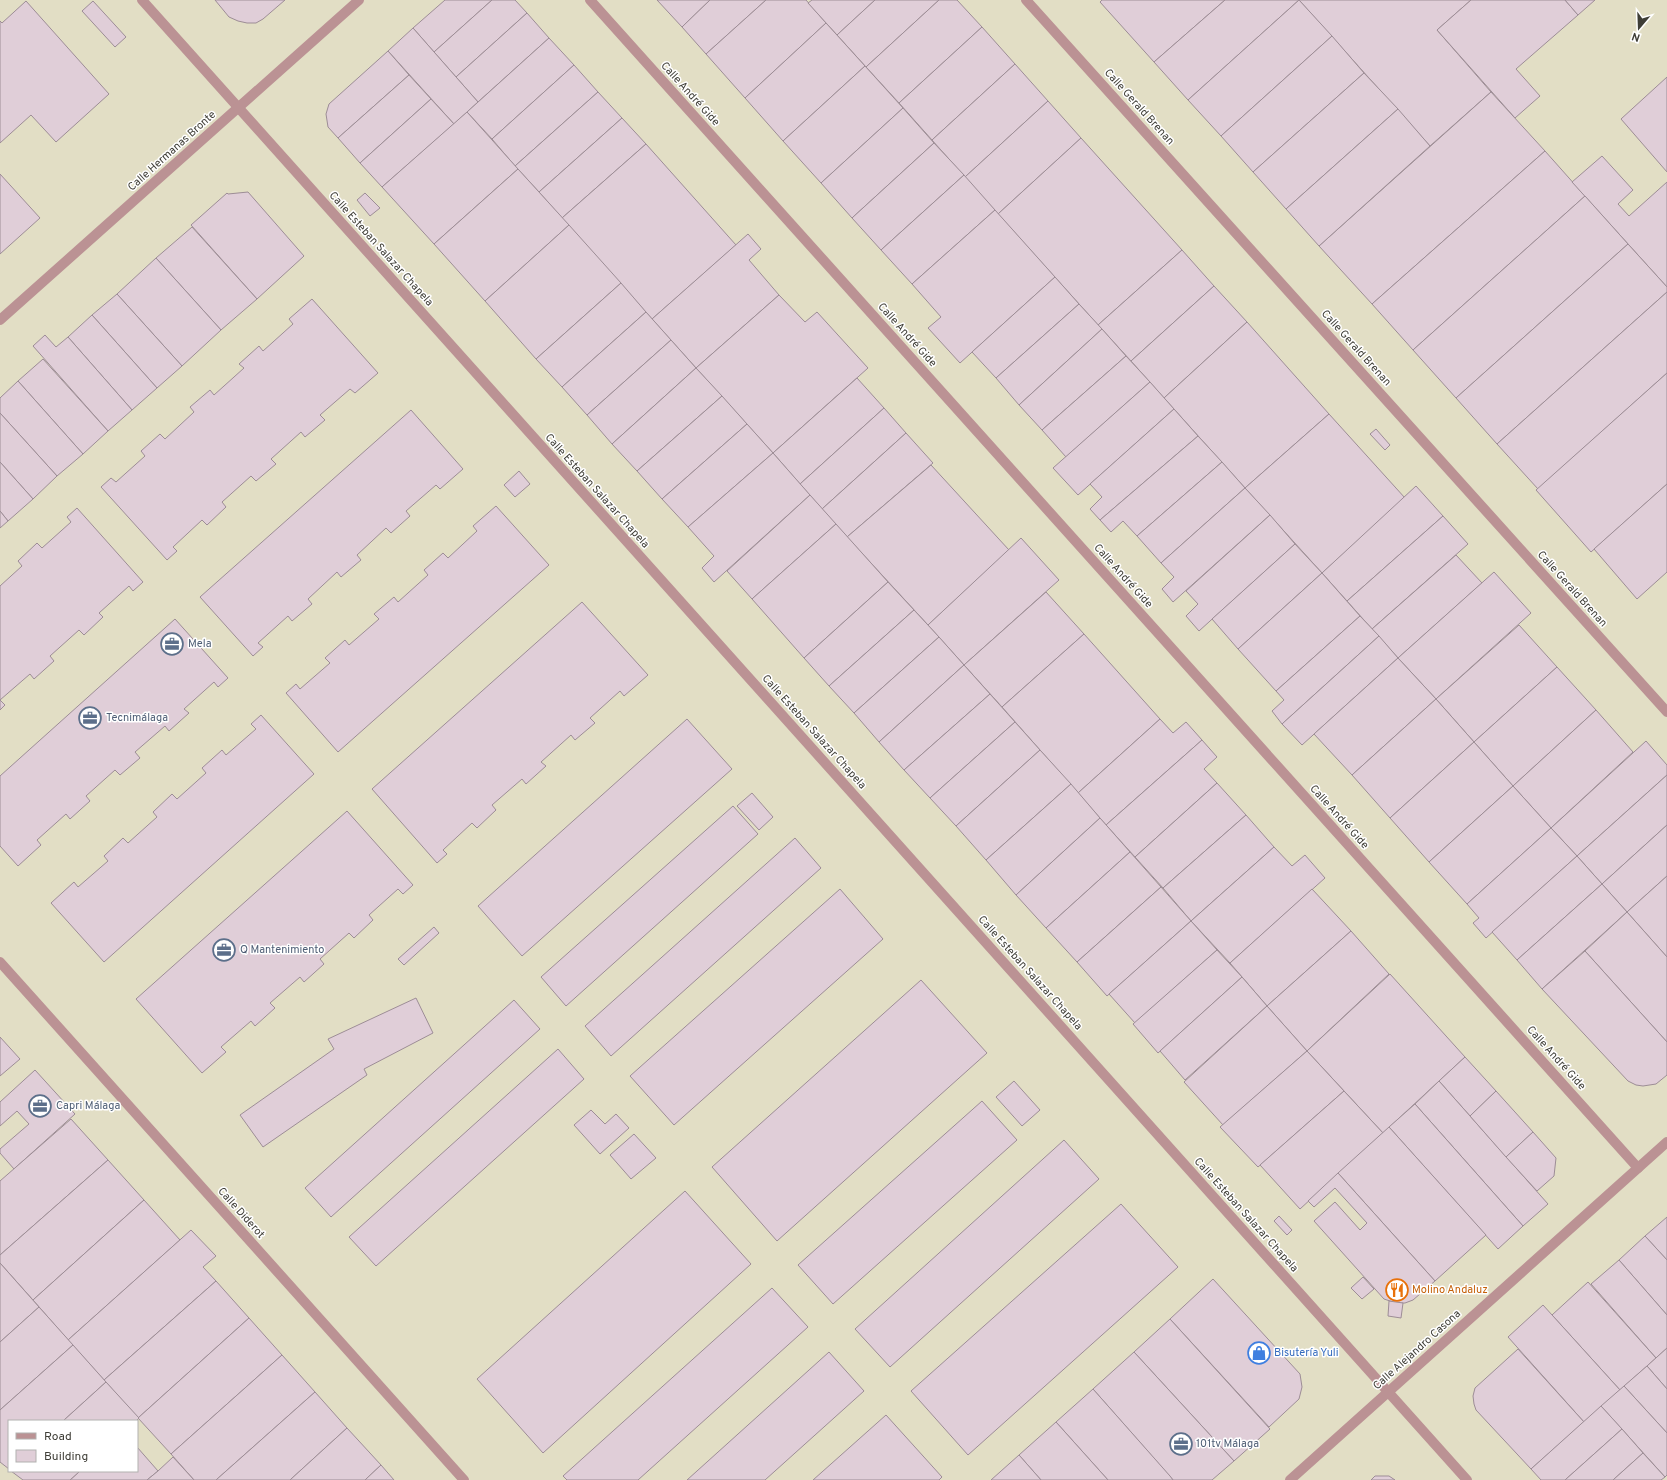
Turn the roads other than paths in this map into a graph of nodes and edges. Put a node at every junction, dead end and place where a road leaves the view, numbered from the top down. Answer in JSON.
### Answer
{"nodes":[{"id":1,"x":142,"y":0,"type":"edge"},
{"id":2,"x":359,"y":0,"type":"edge"},
{"id":3,"x":590,"y":0,"type":"edge"},
{"id":4,"x":1026,"y":0,"type":"edge"},
{"id":5,"x":238,"y":108,"type":"junction"},
{"id":6,"x":0,"y":320,"type":"edge"},
{"id":7,"x":1667,"y":712,"type":"edge"},
{"id":8,"x":0,"y":962,"type":"edge"},
{"id":9,"x":1667,"y":1142,"type":"edge"},
{"id":10,"x":1638,"y":1168,"type":"junction"},
{"id":11,"x":1388,"y":1391,"type":"junction"},
{"id":12,"x":464,"y":1480,"type":"edge"},
{"id":13,"x":1290,"y":1480,"type":"edge"},
{"id":14,"x":1467,"y":1480,"type":"edge"}],
"edges":[{"from":1,"to":5,"type":"street","name":"Calle Esteban Salazar Chapela"},
{"from":2,"to":5,"type":"street","name":"Calle Hermanas Bronte"},
{"from":3,"to":10,"type":"street","name":"Calle André Gide"},
{"from":4,"to":7,"type":"street","name":"Calle Gerald Brenan"},
{"from":5,"to":6,"type":"street","name":"Calle Hermanas Bronte"},
{"from":5,"to":11,"type":"street","name":"Calle Esteban Salazar Chapela"},
{"from":8,"to":12,"type":"street","name":"Calle Diderot"},
{"from":9,"to":10,"type":"street","name":"Calle Alejandro Casona"},
{"from":10,"to":11,"type":"street","name":"Calle Alejandro Casona"},
{"from":11,"to":13,"type":"street","name":"Calle Alejandro Casona"},
{"from":11,"to":14,"type":"street","name":"Calle Esteban Salazar Chapela"}]}
